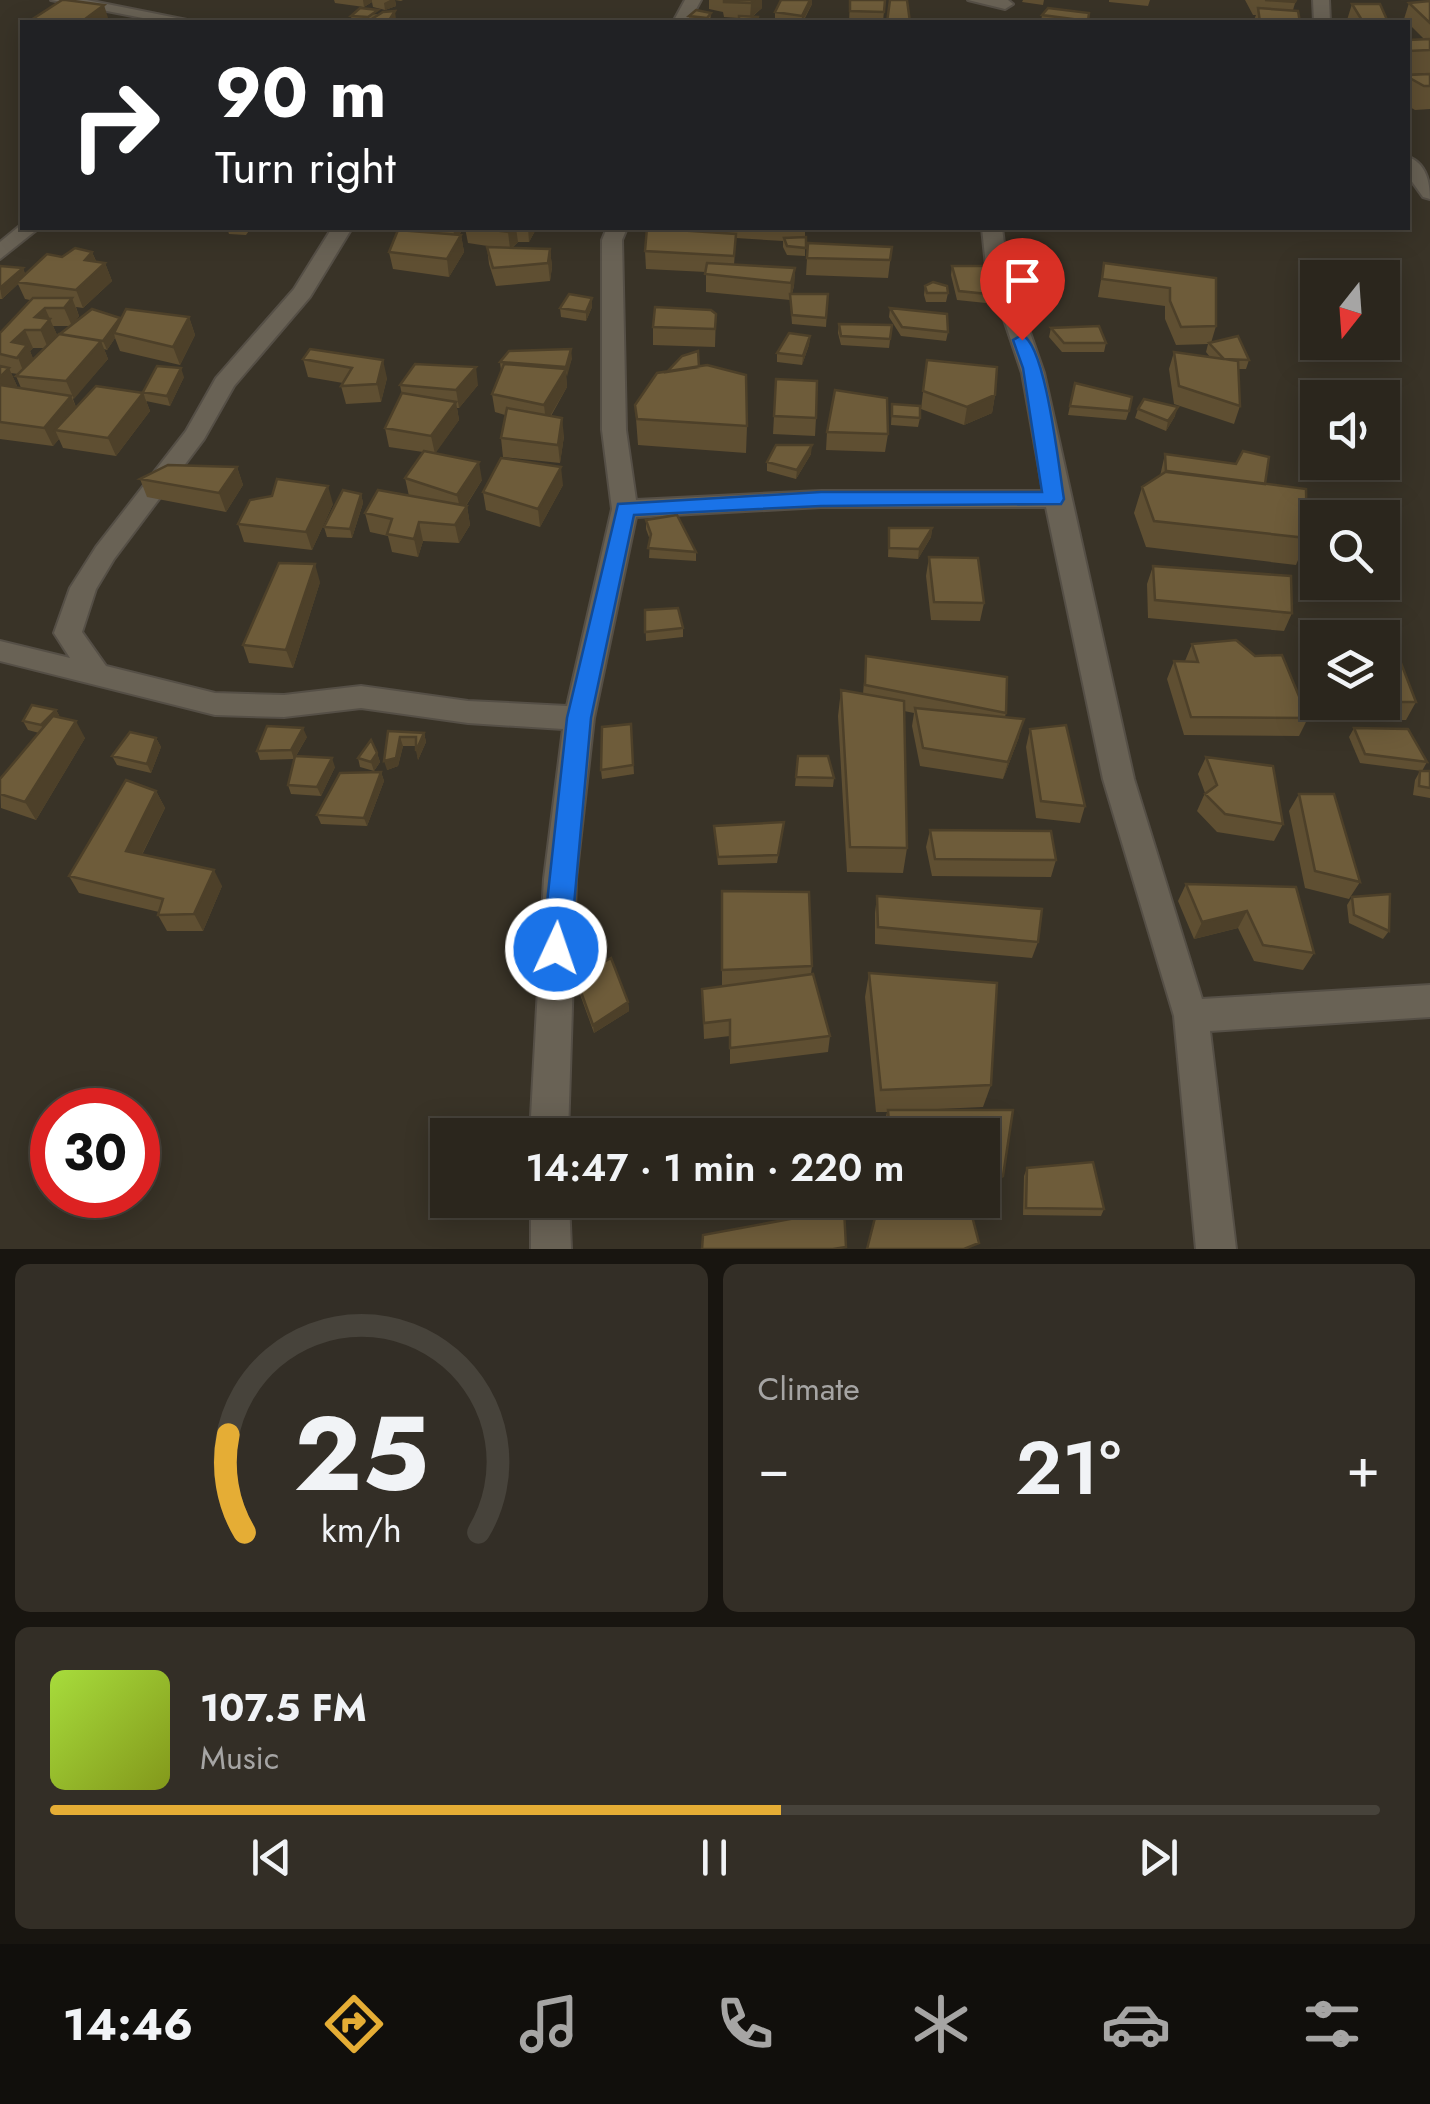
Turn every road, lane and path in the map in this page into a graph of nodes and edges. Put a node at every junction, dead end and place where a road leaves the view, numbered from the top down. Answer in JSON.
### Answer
{"nodes":[{"id":1,"x":58,"y":0,"type":"edge"},
{"id":2,"x":976,"y":0,"type":"edge"},
{"id":3,"x":1006,"y":2,"type":"edge"},
{"id":4,"x":178,"y":20,"type":"edge"},
{"id":5,"x":1410,"y":167,"type":"edge"},
{"id":6,"x":1430,"y":193,"type":"edge"},
{"id":7,"x":28,"y":230,"type":"edge"},
{"id":8,"x":341,"y":230,"type":"edge"},
{"id":9,"x":616,"y":230,"type":"edge"},
{"id":10,"x":992,"y":230,"type":"edge"},
{"id":11,"x":0,"y":254,"type":"edge"},
{"id":12,"x":1054,"y":499,"type":"junction"},
{"id":13,"x":625,"y":509,"type":"junction"},
{"id":14,"x":0,"y":651,"type":"edge"},
{"id":15,"x":97,"y":676,"type":"junction"},
{"id":16,"x":579,"y":718,"type":"junction"},
{"id":17,"x":1430,"y":1001,"type":"edge"},
{"id":18,"x":1192,"y":1016,"type":"junction"},
{"id":19,"x":550,"y":1118,"type":"edge"},
{"id":20,"x":550,"y":1218,"type":"edge"},
{"id":21,"x":551,"y":1249,"type":"edge"},
{"id":22,"x":1216,"y":1249,"type":"edge"}],
"edges":[{"from":1,"to":4,"type":"street"},
{"from":2,"to":3,"type":"street"},
{"from":5,"to":6,"type":"street"},
{"from":7,"to":11,"type":"street"},
{"from":8,"to":15,"type":"street"},
{"from":9,"to":13,"type":"street"},
{"from":10,"to":12,"type":"street"},
{"from":12,"to":13,"type":"street"},
{"from":12,"to":18,"type":"street"},
{"from":13,"to":16,"type":"street"},
{"from":14,"to":15,"type":"street"},
{"from":15,"to":16,"type":"street"},
{"from":16,"to":19,"type":"street"},
{"from":17,"to":18,"type":"street"},
{"from":18,"to":22,"type":"street"},
{"from":20,"to":21,"type":"street"}]}
